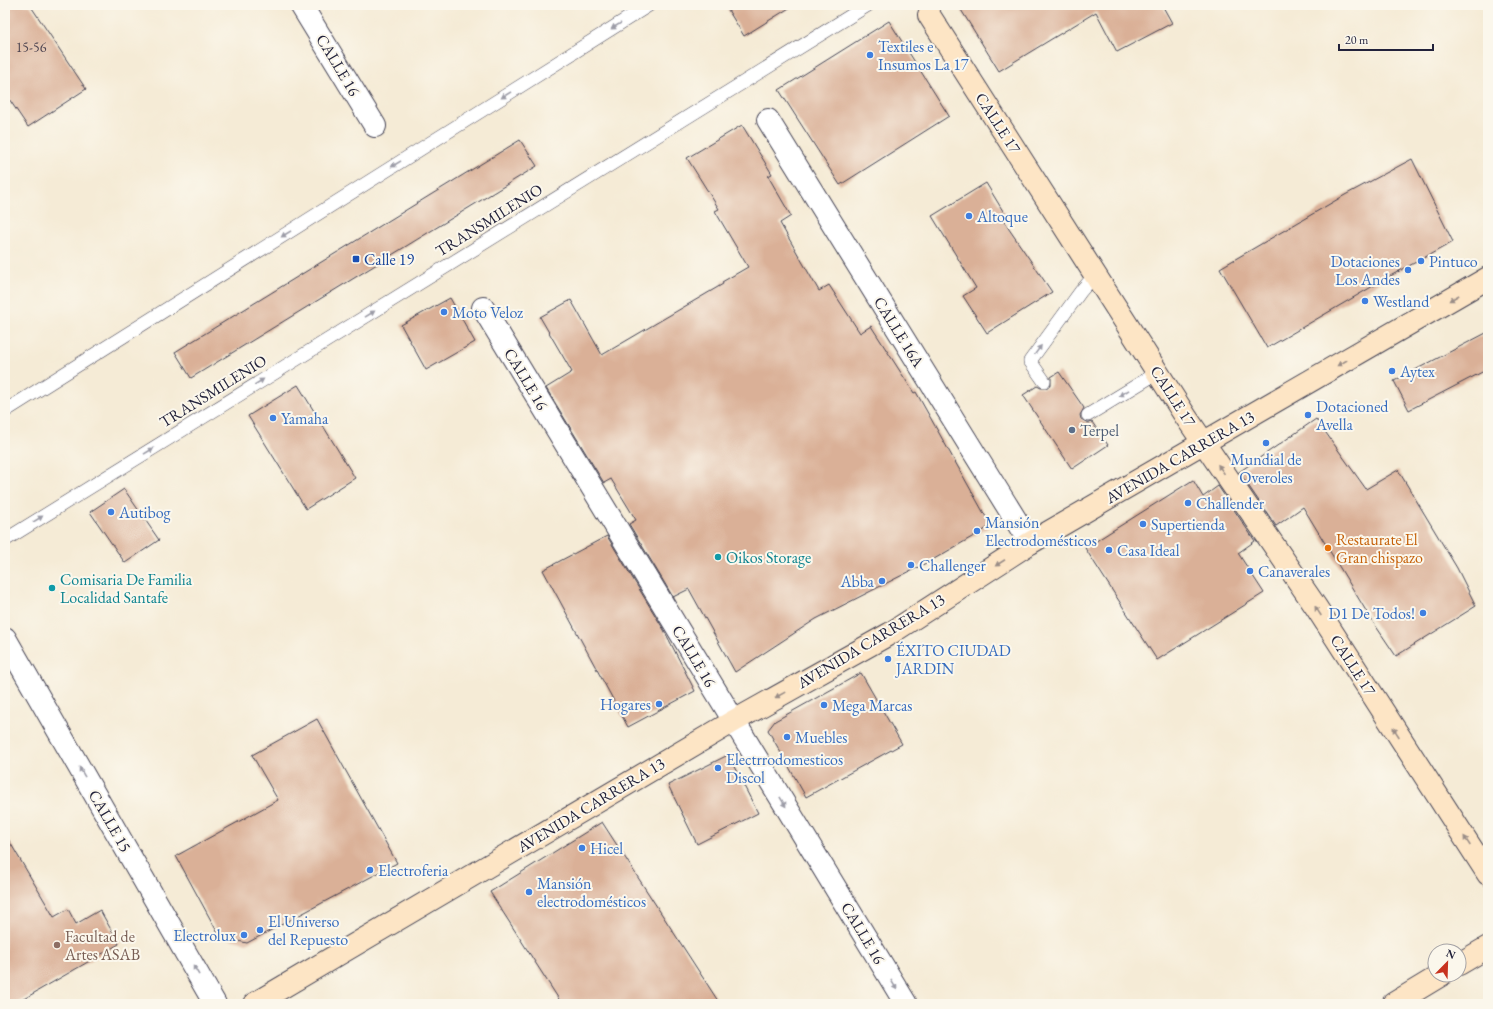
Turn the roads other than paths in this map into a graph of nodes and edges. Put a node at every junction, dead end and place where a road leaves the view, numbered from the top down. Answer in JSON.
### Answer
{"nodes":[{"id":1,"x":301,"y":5,"type":"edge"},
{"id":2,"x":649,"y":5,"type":"edge"},
{"id":3,"x":868,"y":5,"type":"edge"},
{"id":4,"x":928,"y":15,"type":"dead end"},
{"id":5,"x":768,"y":120,"type":"dead end"},
{"id":6,"x":375,"y":126,"type":"dead end"},
{"id":7,"x":1095,"y":275,"type":"junction"},
{"id":8,"x":1488,"y":278,"type":"edge"},
{"id":9,"x":483,"y":308,"type":"dead end"},
{"id":10,"x":1157,"y":373,"type":"junction"},
{"id":11,"x":1044,"y":381,"type":"dead end"},
{"id":12,"x":5,"y":411,"type":"edge"},
{"id":13,"x":1088,"y":415,"type":"dead end"},
{"id":14,"x":1203,"y":443,"type":"junction"},
{"id":15,"x":5,"y":540,"type":"edge"},
{"id":16,"x":1030,"y":543,"type":"junction"},
{"id":17,"x":5,"y":638,"type":"edge"},
{"id":18,"x":734,"y":721,"type":"junction"},
{"id":19,"x":1488,"y":874,"type":"edge"},
{"id":20,"x":1488,"y":947,"type":"edge"},
{"id":21,"x":1467,"y":959,"type":"edge"},
{"id":22,"x":1428,"y":983,"type":"edge"},
{"id":23,"x":215,"y":1004,"type":"edge"},
{"id":24,"x":254,"y":1004,"type":"edge"},
{"id":25,"x":906,"y":1004,"type":"edge"},
{"id":26,"x":1393,"y":1004,"type":"edge"}],
"edges":[{"from":1,"to":6,"type":"street","name":"CALLE 16"},
{"from":2,"to":12,"type":"lane","one_way":true},
{"from":15,"to":3,"type":"lane","name":"TRANSMILENIO","one_way":true},
{"from":4,"to":7,"type":"street","name":"CALLE 17"},
{"from":5,"to":16,"type":"street","name":"CALLE 16A"},
{"from":7,"to":10,"type":"street","name":"CALLE 17"},
{"from":11,"to":7,"type":"lane","one_way":true},
{"from":8,"to":14,"type":"street","name":"AVENIDA CARRERA 13","one_way":true},
{"from":9,"to":18,"type":"street","name":"CALLE 16"},
{"from":10,"to":13,"type":"lane","one_way":true},
{"from":10,"to":14,"type":"street","name":"CALLE 17"},
{"from":14,"to":16,"type":"street","name":"AVENIDA CARRERA 13"},
{"from":19,"to":14,"type":"street","name":"CALLE 17","one_way":true},
{"from":16,"to":18,"type":"street","name":"AVENIDA CARRERA 13","one_way":true},
{"from":23,"to":17,"type":"street","name":"CALLE 15","one_way":true},
{"from":18,"to":24,"type":"street","name":"AVENIDA CARRERA 13"},
{"from":18,"to":25,"type":"street","name":"CALLE 16","one_way":true},
{"from":20,"to":21,"type":"street"},
{"from":22,"to":26,"type":"street"}]}
